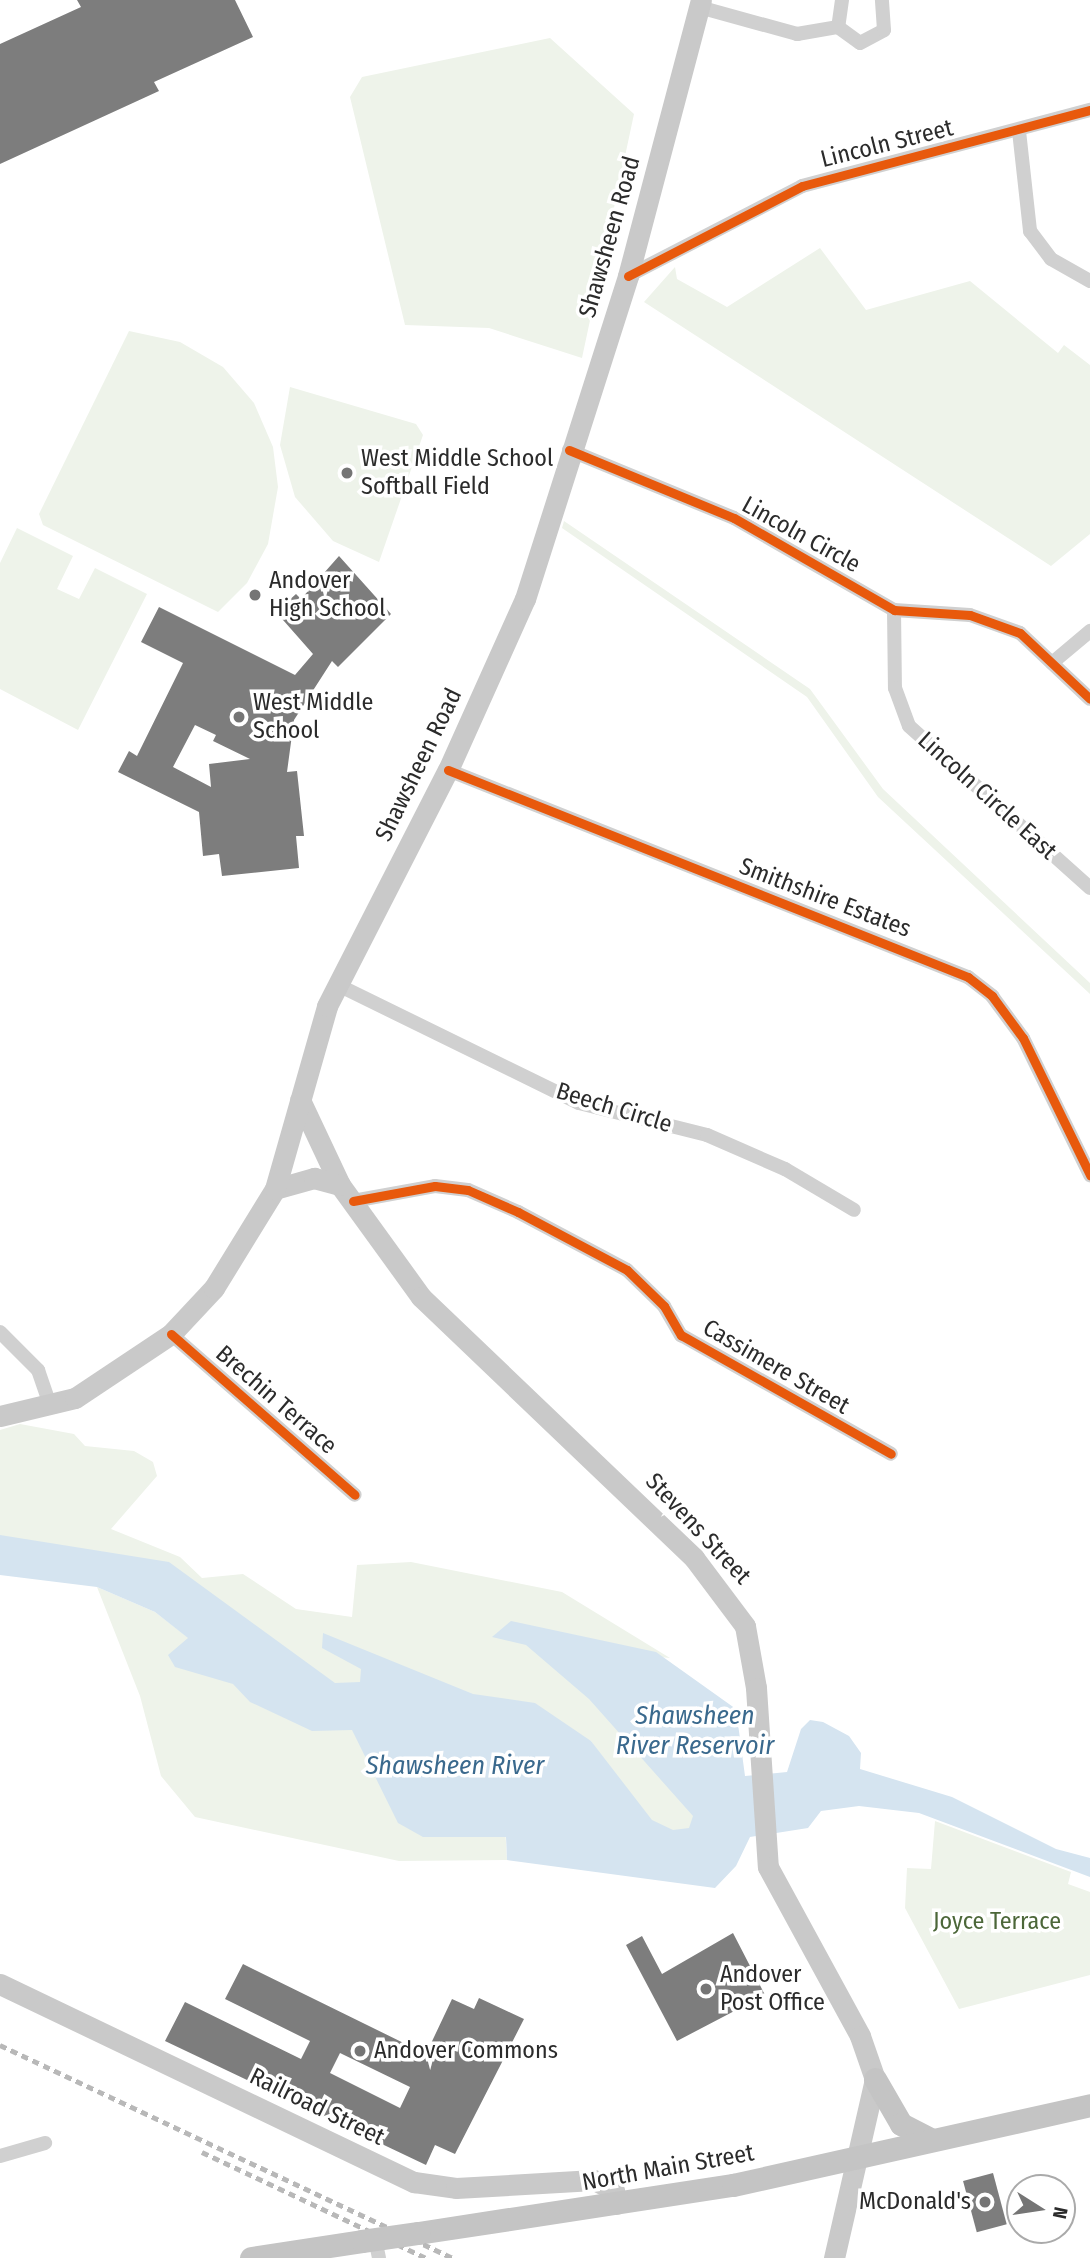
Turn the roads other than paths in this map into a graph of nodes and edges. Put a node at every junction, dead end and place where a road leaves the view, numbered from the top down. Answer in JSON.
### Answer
{"nodes":[{"id":1,"x":842,"y":0,"type":"edge"},
{"id":2,"x":882,"y":0,"type":"edge"},
{"id":3,"x":700,"y":4,"type":"edge"},
{"id":4,"x":838,"y":27,"type":"junction"},
{"id":5,"x":1090,"y":110,"type":"edge"},
{"id":6,"x":1019,"y":131,"type":"junction"},
{"id":7,"x":628,"y":276,"type":"junction"},
{"id":8,"x":1090,"y":281,"type":"edge"},
{"id":9,"x":569,"y":450,"type":"junction"},
{"id":10,"x":894,"y":610,"type":"junction"},
{"id":11,"x":1090,"y":631,"type":"edge"},
{"id":12,"x":1052,"y":663,"type":"junction"},
{"id":13,"x":1090,"y":699,"type":"edge"},
{"id":14,"x":448,"y":770,"type":"junction"},
{"id":15,"x":1090,"y":888,"type":"edge"},
{"id":16,"x":338,"y":985,"type":"junction"},
{"id":17,"x":300,"y":1100,"type":"junction"},
{"id":18,"x":1090,"y":1175,"type":"edge"},
{"id":19,"x":275,"y":1189,"type":"junction"},
{"id":20,"x":346,"y":1193,"type":"junction"},
{"id":21,"x":854,"y":1210,"type":"dead end"},
{"id":22,"x":0,"y":1332,"type":"edge"},
{"id":23,"x":171,"y":1334,"type":"junction"},
{"id":24,"x":50,"y":1405,"type":"junction"},
{"id":25,"x":0,"y":1416,"type":"edge"},
{"id":26,"x":891,"y":1454,"type":"dead end"},
{"id":27,"x":355,"y":1495,"type":"dead end"},
{"id":28,"x":0,"y":1984,"type":"edge"},
{"id":29,"x":875,"y":2078,"type":"junction"},
{"id":30,"x":1090,"y":2105,"type":"edge"},
{"id":31,"x":932,"y":2140,"type":"junction"},
{"id":32,"x":45,"y":2143,"type":"dead end"},
{"id":33,"x":0,"y":2156,"type":"edge"},
{"id":34,"x":856,"y":2157,"type":"junction"},
{"id":35,"x":616,"y":2204,"type":"junction"},
{"id":36,"x":372,"y":2246,"type":"edge"},
{"id":37,"x":251,"y":2258,"type":"edge"},
{"id":38,"x":834,"y":2258,"type":"edge"}],
"edges":[{"from":1,"to":4,"type":"street"},
{"from":2,"to":4,"type":"street"},
{"from":3,"to":4,"type":"street"},
{"from":3,"to":7,"type":"main road","name":"Shawsheen Road"},
{"from":5,"to":6,"type":"street","name":"Lincoln Street"},
{"from":6,"to":7,"type":"street","name":"Lincoln Street"},
{"from":6,"to":8,"type":"street"},
{"from":7,"to":9,"type":"main road","name":"Shawsheen Road"},
{"from":9,"to":10,"type":"street","name":"Lincoln Circle"},
{"from":9,"to":14,"type":"main road","name":"Shawsheen Road"},
{"from":10,"to":12,"type":"street"},
{"from":10,"to":15,"type":"street","name":"Lincoln Circle East"},
{"from":11,"to":12,"type":"street"},
{"from":12,"to":13,"type":"street"},
{"from":14,"to":16,"type":"main road","name":"Shawsheen Road"},
{"from":14,"to":18,"type":"street","name":"Smithshire Estates"},
{"from":16,"to":17,"type":"main road","name":"Shawsheen Road"},
{"from":16,"to":21,"type":"street","name":"Beech Circle"},
{"from":17,"to":19,"type":"main road","name":"Shawsheen Road"},
{"from":17,"to":20,"type":"main road","name":"Stevens Street"},
{"from":19,"to":20,"type":"main road"},
{"from":19,"to":23,"type":"main road","name":"Shawsheen Road"},
{"from":20,"to":26,"type":"street","name":"Cassimere Street"},
{"from":20,"to":29,"type":"main road","name":"Stevens Street"},
{"from":22,"to":24,"type":"street"},
{"from":23,"to":24,"type":"main road","name":"Shawsheen Road"},
{"from":23,"to":27,"type":"street","name":"Brechin Terrace"},
{"from":24,"to":25,"type":"main road","name":"Shawsheen Road"},
{"from":28,"to":35,"type":"main road","name":"Railroad Street"},
{"from":29,"to":31,"type":"main road"},
{"from":29,"to":34,"type":"main road"},
{"from":30,"to":31,"type":"main road","name":"North Main Street"},
{"from":31,"to":34,"type":"main road","name":"North Main Street"},
{"from":32,"to":33,"type":"street"},
{"from":34,"to":35,"type":"main road","name":"North Main Street"},
{"from":34,"to":38,"type":"main road"},
{"from":35,"to":36,"type":"main road","name":"North Main Street","bridge":true},
{"from":36,"to":37,"type":"main road","name":"North Main Street"}]}
